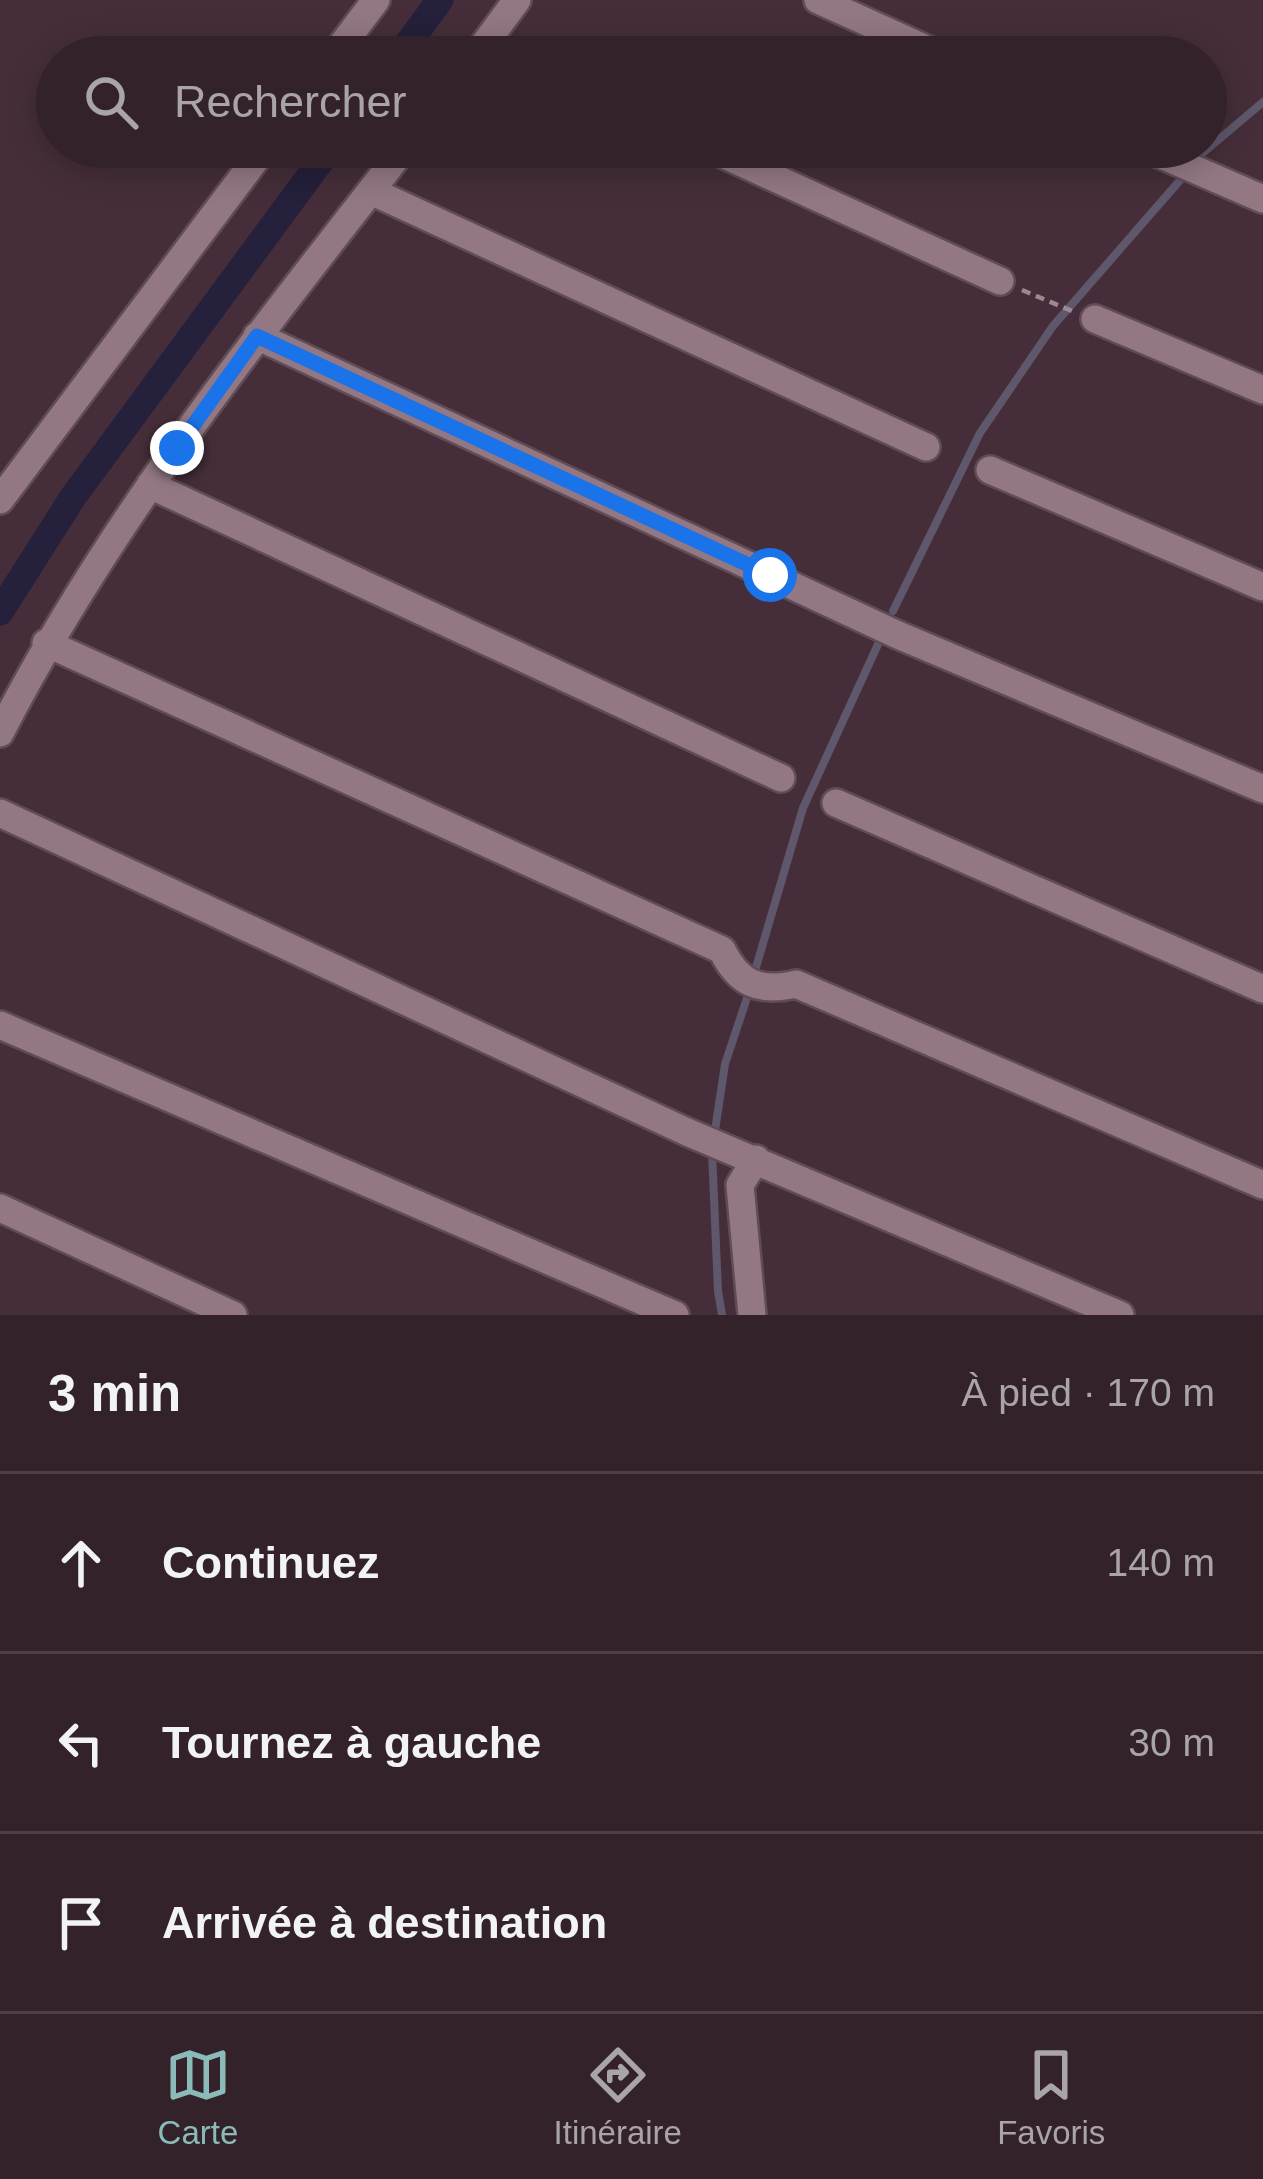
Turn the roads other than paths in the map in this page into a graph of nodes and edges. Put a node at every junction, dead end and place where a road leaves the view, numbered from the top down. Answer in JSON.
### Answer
{"nodes":[{"id":1,"x":376,"y":0,"type":"edge"},
{"id":2,"x":517,"y":0,"type":"edge"},
{"id":3,"x":818,"y":0,"type":"edge"},
{"id":4,"x":349,"y":36,"type":"edge"},
{"id":5,"x":499,"y":36,"type":"edge"},
{"id":6,"x":898,"y":36,"type":"edge"},
{"id":7,"x":250,"y":168,"type":"edge"},
{"id":8,"x":388,"y":168,"type":"edge"},
{"id":9,"x":753,"y":168,"type":"edge"},
{"id":10,"x":1191,"y":168,"type":"edge"},
{"id":11,"x":371,"y":190,"type":"junction"},
{"id":12,"x":1263,"y":199,"type":"edge"},
{"id":13,"x":1000,"y":281,"type":"road end"},
{"id":14,"x":1095,"y":319,"type":"road end"},
{"id":15,"x":257,"y":336,"type":"junction"},
{"id":16,"x":1263,"y":390,"type":"edge"},
{"id":17,"x":926,"y":447,"type":"dead end"},
{"id":18,"x":990,"y":470,"type":"dead end"},
{"id":19,"x":150,"y":485,"type":"junction"},
{"id":20,"x":0,"y":500,"type":"edge"},
{"id":21,"x":1263,"y":587,"type":"edge"},
{"id":22,"x":46,"y":643,"type":"junction"},
{"id":23,"x":0,"y":733,"type":"edge"},
{"id":24,"x":781,"y":778,"type":"dead end"},
{"id":25,"x":1263,"y":789,"type":"edge"},
{"id":26,"x":836,"y":803,"type":"dead end"},
{"id":27,"x":0,"y":814,"type":"edge"},
{"id":28,"x":1263,"y":989,"type":"edge"},
{"id":29,"x":0,"y":1025,"type":"edge"},
{"id":30,"x":747,"y":1156,"type":"junction"},
{"id":31,"x":1263,"y":1186,"type":"edge"},
{"id":32,"x":0,"y":1208,"type":"edge"},
{"id":33,"x":233,"y":1315,"type":"edge"},
{"id":34,"x":675,"y":1315,"type":"edge"},
{"id":35,"x":752,"y":1315,"type":"edge"},
{"id":36,"x":1120,"y":1315,"type":"edge"}],
"edges":[{"from":1,"to":4,"type":"street"},
{"from":2,"to":5,"type":"street"},
{"from":3,"to":6,"type":"street"},
{"from":7,"to":20,"type":"street"},
{"from":8,"to":11,"type":"street"},
{"from":9,"to":13,"type":"street"},
{"from":10,"to":12,"type":"street"},
{"from":11,"to":15,"type":"street"},
{"from":11,"to":17,"type":"street"},
{"from":14,"to":16,"type":"street"},
{"from":15,"to":19,"type":"street"},
{"from":15,"to":25,"type":"street"},
{"from":18,"to":21,"type":"street"},
{"from":19,"to":22,"type":"street"},
{"from":19,"to":24,"type":"street"},
{"from":22,"to":23,"type":"street"},
{"from":22,"to":31,"type":"street"},
{"from":26,"to":28,"type":"street"},
{"from":27,"to":30,"type":"street"},
{"from":29,"to":34,"type":"street"},
{"from":30,"to":35,"type":"street"},
{"from":30,"to":36,"type":"street"},
{"from":32,"to":33,"type":"street"}]}
